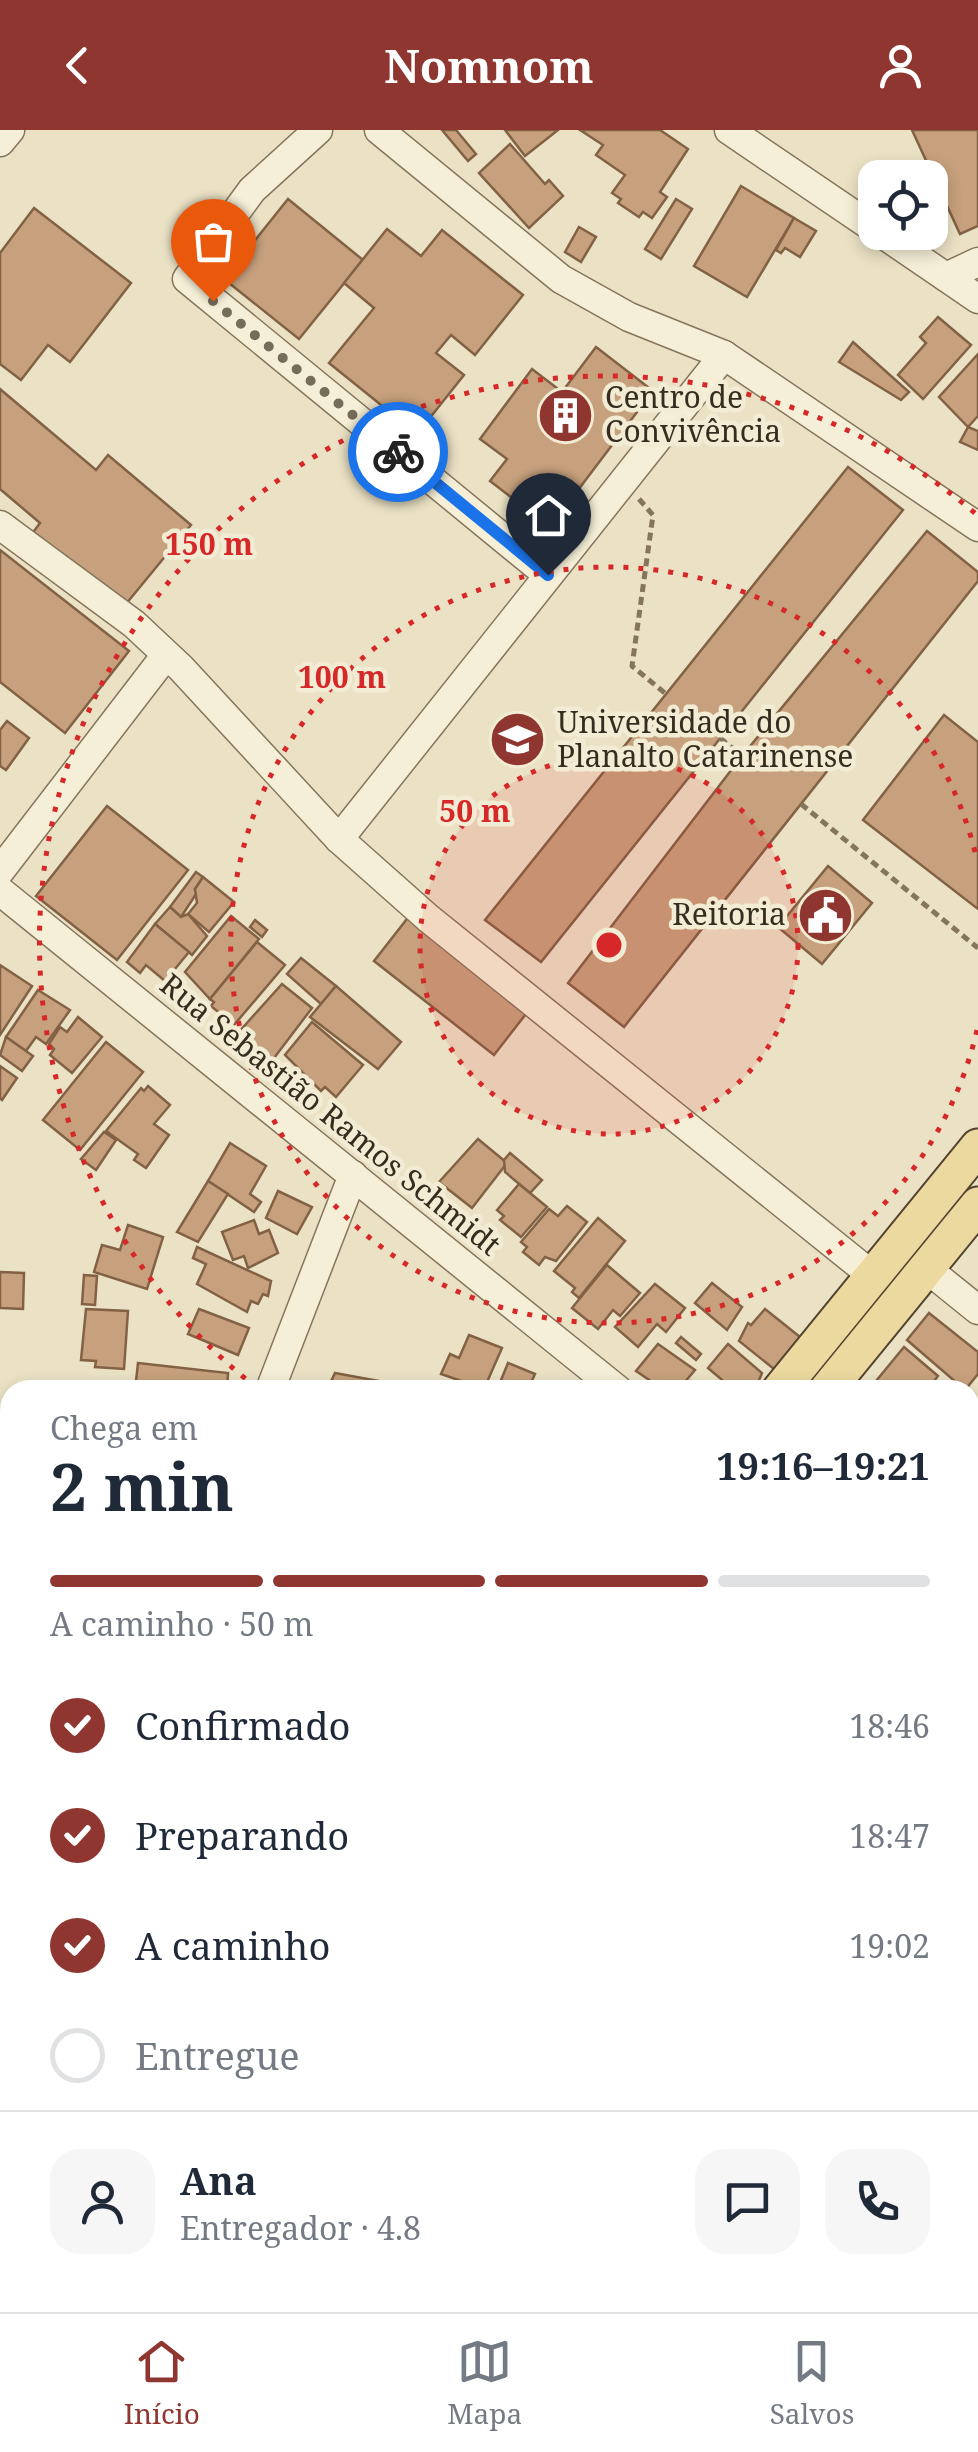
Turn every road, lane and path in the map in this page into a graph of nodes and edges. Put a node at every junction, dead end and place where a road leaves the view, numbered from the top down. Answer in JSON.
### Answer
{"nodes":[{"id":1,"x":10,"y":130,"type":"edge"},
{"id":2,"x":318,"y":130,"type":"edge"},
{"id":3,"x":379,"y":130,"type":"edge"},
{"id":4,"x":728,"y":130,"type":"edge"},
{"id":5,"x":0,"y":142,"type":"edge"},
{"id":6,"x":858,"y":218,"type":"edge"},
{"id":7,"x":905,"y":250,"type":"edge"},
{"id":8,"x":978,"y":262,"type":"edge"},
{"id":9,"x":946,"y":278,"type":"junction"},
{"id":10,"x":978,"y":299,"type":"edge"},
{"id":11,"x":724,"y":356,"type":"junction"},
{"id":12,"x":623,"y":482,"type":"junction"},
{"id":13,"x":0,"y":525,"type":"edge"},
{"id":14,"x":978,"y":528,"type":"edge"},
{"id":15,"x":548,"y":575,"type":"junction"},
{"id":16,"x":166,"y":655,"type":"junction"},
{"id":17,"x":666,"y":694,"type":"dead end"},
{"id":18,"x":720,"y":738,"type":"dead end"},
{"id":19,"x":742,"y":756,"type":"dead end"},
{"id":20,"x":801,"y":804,"type":"dead end"},
{"id":21,"x":339,"y":839,"type":"junction"},
{"id":22,"x":0,"y":871,"type":"edge"},
{"id":23,"x":0,"y":890,"type":"edge"},
{"id":24,"x":978,"y":948,"type":"edge"},
{"id":25,"x":978,"y":1147,"type":"edge"},
{"id":26,"x":352,"y":1175,"type":"junction"},
{"id":27,"x":978,"y":1205,"type":"edge"},
{"id":28,"x":926,"y":1268,"type":"junction"},
{"id":29,"x":872,"y":1276,"type":"junction"},
{"id":30,"x":978,"y":1310,"type":"edge"},
{"id":31,"x":274,"y":1380,"type":"edge"},
{"id":32,"x":606,"y":1380,"type":"edge"},
{"id":33,"x":788,"y":1380,"type":"edge"},
{"id":34,"x":835,"y":1380,"type":"edge"},
{"id":35,"x":222,"y":2312,"type":"edge"},
{"id":36,"x":230,"y":2312,"type":"edge"}],
"edges":[{"from":1,"to":5,"type":"street"},
{"from":2,"to":15,"type":"street"},
{"from":3,"to":11,"type":"street"},
{"from":4,"to":6,"type":"street"},
{"from":7,"to":9,"type":"street"},
{"from":8,"to":9,"type":"street"},
{"from":9,"to":10,"type":"street"},
{"from":11,"to":12,"type":"street"},
{"from":11,"to":14,"type":"street"},
{"from":12,"to":15,"type":"street"},
{"from":12,"to":17,"type":"path"},
{"from":13,"to":16,"type":"street"},
{"from":15,"to":21,"type":"street"},
{"from":16,"to":21,"type":"street"},
{"from":16,"to":22,"type":"street"},
{"from":18,"to":19,"type":"path"},
{"from":20,"to":24,"type":"path"},
{"from":21,"to":29,"type":"street"},
{"from":23,"to":26,"type":"street","name":"Rua Sebastião Ramos Schmidt"},
{"from":25,"to":29,"type":"main road"},
{"from":26,"to":31,"type":"street"},
{"from":26,"to":32,"type":"street","name":"Rua Sebastião Ramos Schmidt"},
{"from":27,"to":28,"type":"main road"},
{"from":28,"to":30,"type":"street"},
{"from":28,"to":34,"type":"main road"},
{"from":29,"to":33,"type":"main road"},
{"from":35,"to":36,"type":"street"}]}
